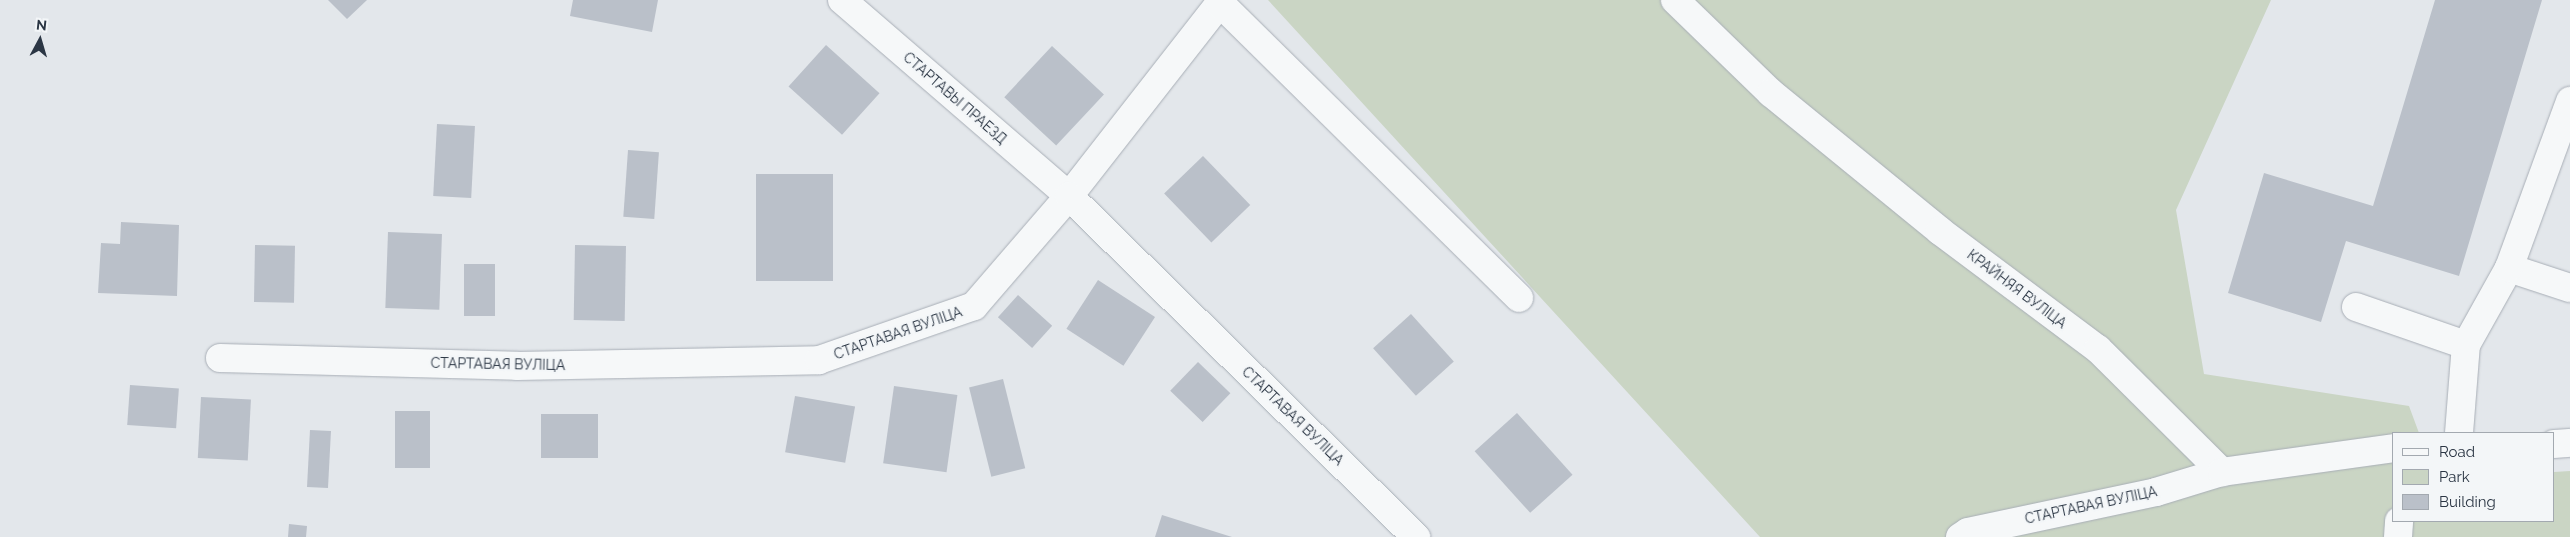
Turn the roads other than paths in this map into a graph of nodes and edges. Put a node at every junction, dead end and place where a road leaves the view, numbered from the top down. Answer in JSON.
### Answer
{"nodes":[{"id":1,"x":842,"y":0,"type":"edge"},
{"id":2,"x":1675,"y":0,"type":"edge"},
{"id":3,"x":1221,"y":2,"type":"edge"},
{"id":4,"x":2570,"y":101,"type":"edge"},
{"id":5,"x":1069,"y":196,"type":"junction"},
{"id":6,"x":2509,"y":268,"type":"junction"},
{"id":7,"x":2568,"y":282,"type":"edge"},
{"id":8,"x":1519,"y":298,"type":"dead end"},
{"id":9,"x":2356,"y":307,"type":"dead end"},
{"id":10,"x":2466,"y":345,"type":"junction"},
{"id":11,"x":220,"y":358,"type":"dead end"},
{"id":12,"x":2459,"y":432,"type":"edge"},
{"id":13,"x":2570,"y":443,"type":"edge"},
{"id":14,"x":2555,"y":444,"type":"edge"},
{"id":15,"x":2392,"y":448,"type":"edge"},
{"id":16,"x":2222,"y":472,"type":"junction"},
{"id":17,"x":2399,"y":522,"type":"edge"},
{"id":18,"x":1416,"y":537,"type":"edge"},
{"id":19,"x":1960,"y":537,"type":"edge"},
{"id":20,"x":2398,"y":537,"type":"edge"}],
"edges":[{"from":1,"to":5,"type":"street","name":"СТАРТАВЫ ПРАЕЗД"},
{"from":2,"to":16,"type":"street","name":"КРАЙНЯЯ ВУЛІЦА"},
{"from":3,"to":5,"type":"street"},
{"from":3,"to":8,"type":"street"},
{"from":4,"to":6,"type":"street"},
{"from":5,"to":11,"type":"street","name":"СТАРТАВАЯ ВУЛІЦА"},
{"from":5,"to":18,"type":"street","name":"СТАРТАВАЯ ВУЛІЦА"},
{"from":6,"to":7,"type":"street"},
{"from":6,"to":10,"type":"street"},
{"from":9,"to":10,"type":"street"},
{"from":10,"to":12,"type":"street"},
{"from":13,"to":14,"type":"street"},
{"from":15,"to":16,"type":"street"},
{"from":16,"to":19,"type":"street","name":"СТАРТАВАЯ ВУЛІЦА"},
{"from":17,"to":20,"type":"street"}]}
